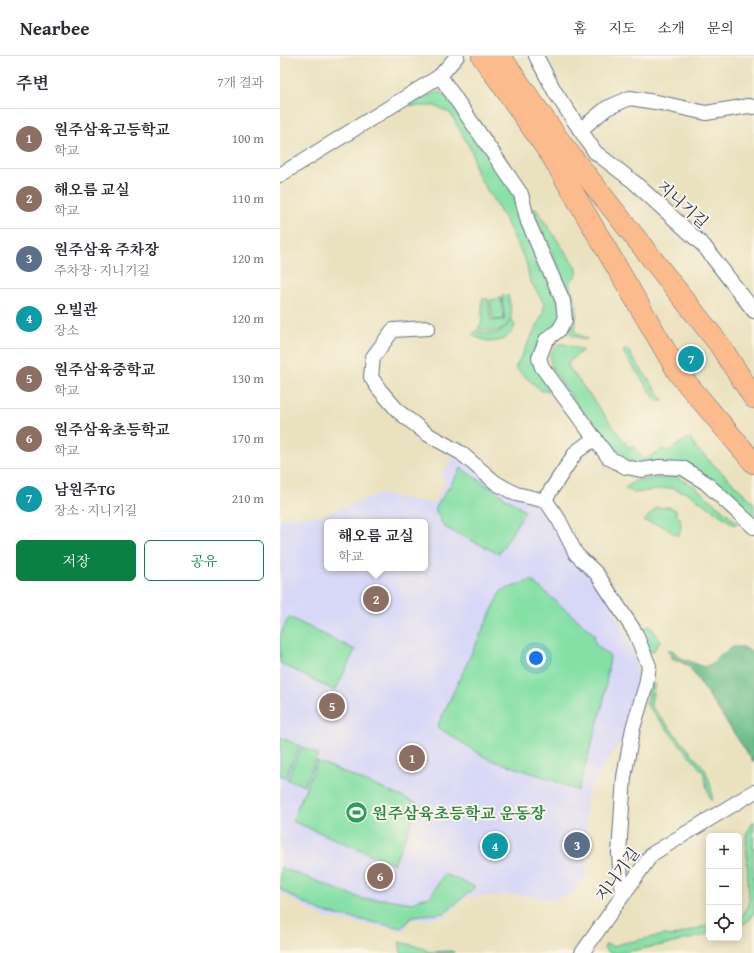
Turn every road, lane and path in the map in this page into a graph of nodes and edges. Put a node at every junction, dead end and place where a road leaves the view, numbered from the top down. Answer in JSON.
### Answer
{"nodes":[{"id":1,"x":457,"y":56,"type":"edge"},
{"id":2,"x":482,"y":56,"type":"edge"},
{"id":3,"x":536,"y":56,"type":"edge"},
{"id":4,"x":500,"y":65,"type":"edge"},
{"id":5,"x":440,"y":76,"type":"junction"},
{"id":6,"x":754,"y":107,"type":"edge"},
{"id":7,"x":580,"y":130,"type":"junction"},
{"id":8,"x":280,"y":175,"type":"edge"},
{"id":9,"x":754,"y":311,"type":"edge"},
{"id":10,"x":428,"y":328,"type":"dead end"},
{"id":11,"x":754,"y":398,"type":"edge"},
{"id":12,"x":596,"y":438,"type":"junction"},
{"id":13,"x":754,"y":463,"type":"edge"},
{"id":14,"x":546,"y":501,"type":"junction"},
{"id":15,"x":754,"y":527,"type":"edge"},
{"id":16,"x":754,"y":792,"type":"edge"},
{"id":17,"x":622,"y":896,"type":"junction"},
{"id":18,"x":582,"y":953,"type":"edge"}],
"edges":[{"from":1,"to":5,"type":"street"},
{"from":2,"to":4,"type":"highway"},
{"from":3,"to":7,"type":"street","name":"지니기길"},
{"from":4,"to":11,"type":"highway"},
{"from":4,"to":13,"type":"highway"},
{"from":5,"to":8,"type":"street"},
{"from":5,"to":12,"type":"street"},
{"from":6,"to":7,"type":"street"},
{"from":7,"to":9,"type":"street","name":"지니기길"},
{"from":10,"to":14,"type":"street"},
{"from":12,"to":14,"type":"street"},
{"from":12,"to":15,"type":"street"},
{"from":14,"to":17,"type":"street"},
{"from":16,"to":17,"type":"street","name":"지니기길"},
{"from":17,"to":18,"type":"street","name":"지니기길"}]}
